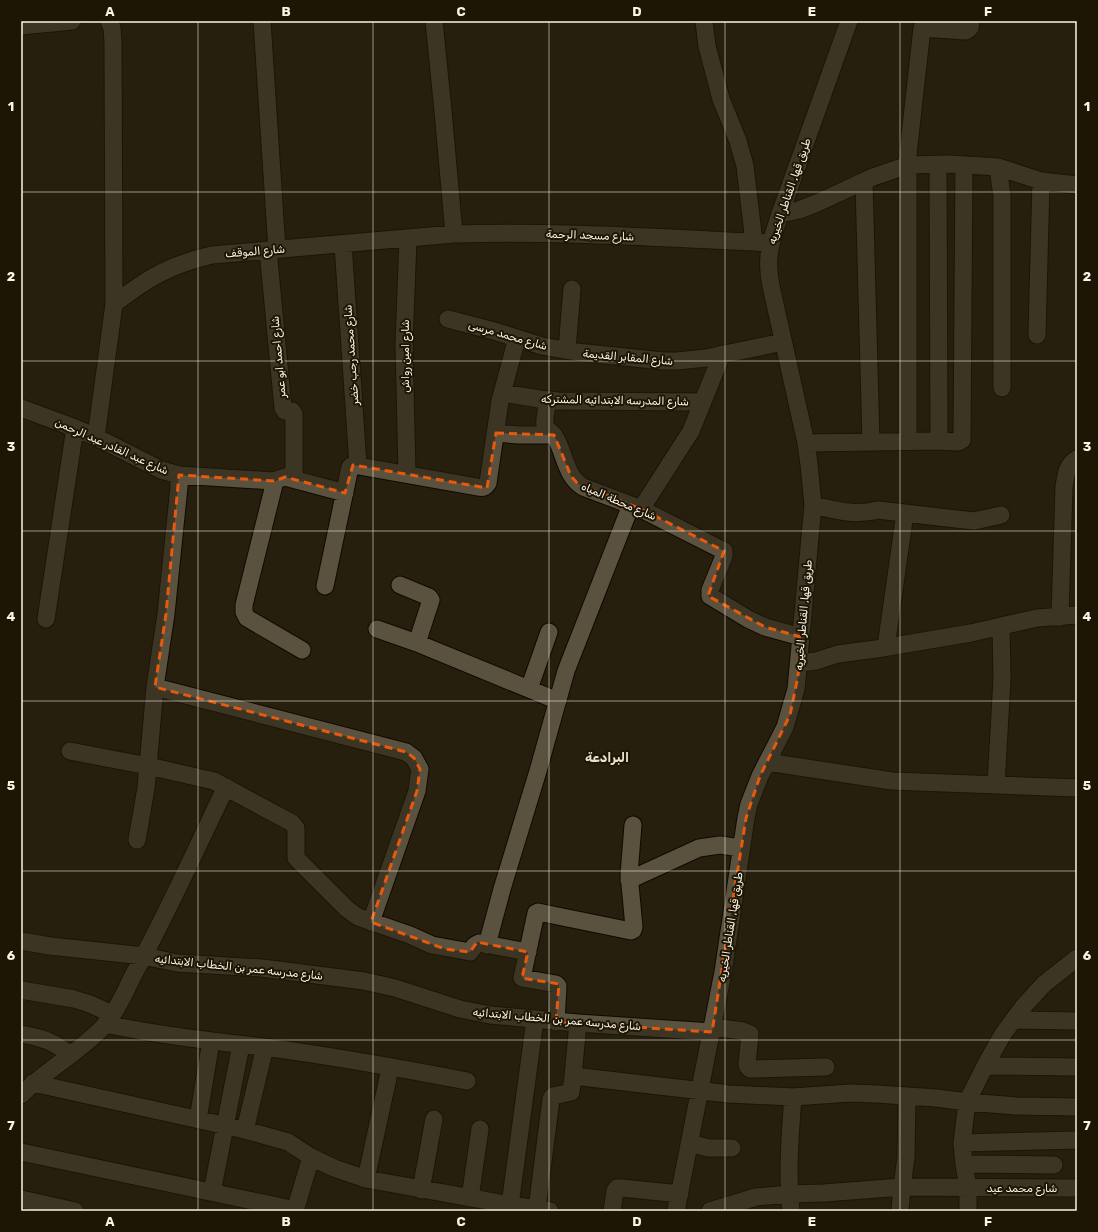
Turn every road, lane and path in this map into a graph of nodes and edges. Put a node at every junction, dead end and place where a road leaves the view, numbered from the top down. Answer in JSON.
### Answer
{"nodes":[{"id":1,"x":72,"y":21,"type":"edge"},
{"id":2,"x":109,"y":21,"type":"edge"},
{"id":3,"x":262,"y":21,"type":"edge"},
{"id":4,"x":434,"y":21,"type":"edge"},
{"id":5,"x":704,"y":21,"type":"edge"},
{"id":6,"x":849,"y":21,"type":"edge"},
{"id":7,"x":971,"y":21,"type":"edge"},
{"id":8,"x":21,"y":26,"type":"edge"},
{"id":9,"x":938,"y":164,"type":"junction"},
{"id":10,"x":908,"y":165,"type":"junction"},
{"id":11,"x":964,"y":165,"type":"junction"},
{"id":12,"x":998,"y":168,"type":"junction"},
{"id":13,"x":1041,"y":181,"type":"junction"},
{"id":14,"x":864,"y":182,"type":"junction"},
{"id":15,"x":1077,"y":185,"type":"edge"},
{"id":16,"x":780,"y":214,"type":"junction"},
{"id":17,"x":454,"y":234,"type":"junction"},
{"id":18,"x":408,"y":238,"type":"junction"},
{"id":19,"x":762,"y":242,"type":"junction"},
{"id":20,"x":343,"y":244,"type":"junction"},
{"id":21,"x":273,"y":250,"type":"junction"},
{"id":22,"x":572,"y":289,"type":"dead end"},
{"id":23,"x":114,"y":304,"type":"junction"},
{"id":24,"x":448,"y":319,"type":"dead end"},
{"id":25,"x":1037,"y":335,"type":"dead end"},
{"id":26,"x":517,"y":338,"type":"junction"},
{"id":27,"x":783,"y":342,"type":"junction"},
{"id":28,"x":567,"y":350,"type":"junction"},
{"id":29,"x":722,"y":354,"type":"junction"},
{"id":30,"x":1002,"y":388,"type":"dead end"},
{"id":31,"x":503,"y":392,"type":"junction"},
{"id":32,"x":548,"y":400,"type":"junction"},
{"id":33,"x":703,"y":402,"type":"junction"},
{"id":34,"x":21,"y":409,"type":"edge"},
{"id":35,"x":75,"y":428,"type":"junction"},
{"id":36,"x":496,"y":433,"type":"junction"},
{"id":37,"x":554,"y":435,"type":"junction"},
{"id":38,"x":96,"y":437,"type":"junction"},
{"id":39,"x":939,"y":440,"type":"junction"},
{"id":40,"x":908,"y":441,"type":"junction"},
{"id":41,"x":871,"y":442,"type":"junction"},
{"id":42,"x":806,"y":443,"type":"junction"},
{"id":43,"x":1077,"y":459,"type":"edge"},
{"id":44,"x":358,"y":465,"type":"junction"},
{"id":45,"x":407,"y":474,"type":"junction"},
{"id":46,"x":179,"y":475,"type":"junction"},
{"id":47,"x":294,"y":479,"type":"junction"},
{"id":48,"x":276,"y":481,"type":"junction"},
{"id":49,"x":345,"y":493,"type":"junction"},
{"id":50,"x":812,"y":505,"type":"junction"},
{"id":51,"x":636,"y":507,"type":"junction"},
{"id":52,"x":905,"y":513,"type":"junction"},
{"id":53,"x":1001,"y":515,"type":"dead end"},
{"id":54,"x":400,"y":585,"type":"dead end"},
{"id":55,"x":326,"y":586,"type":"dead end"},
{"id":56,"x":1077,"y":615,"type":"edge"},
{"id":57,"x":1060,"y":616,"type":"junction"},
{"id":58,"x":46,"y":619,"type":"dead end"},
{"id":59,"x":1001,"y":626,"type":"junction"},
{"id":60,"x":377,"y":629,"type":"dead end"},
{"id":61,"x":549,"y":632,"type":"dead end"},
{"id":62,"x":801,"y":637,"type":"junction"},
{"id":63,"x":417,"y":644,"type":"junction"},
{"id":64,"x":886,"y":647,"type":"junction"},
{"id":65,"x":302,"y":650,"type":"dead end"},
{"id":66,"x":799,"y":663,"type":"junction"},
{"id":67,"x":155,"y":687,"type":"junction"},
{"id":68,"x":530,"y":689,"type":"junction"},
{"id":69,"x":558,"y":701,"type":"junction"},
{"id":70,"x":70,"y":751,"type":"dead end"},
{"id":71,"x":767,"y":762,"type":"junction"},
{"id":72,"x":148,"y":766,"type":"junction"},
{"id":73,"x":996,"y":785,"type":"junction"},
{"id":74,"x":226,"y":787,"type":"junction"},
{"id":75,"x":1077,"y":788,"type":"edge"},
{"id":76,"x":633,"y":825,"type":"dead end"},
{"id":77,"x":137,"y":840,"type":"dead end"},
{"id":78,"x":741,"y":848,"type":"junction"},
{"id":79,"x":629,"y":880,"type":"junction"},
{"id":80,"x":370,"y":922,"type":"junction"},
{"id":81,"x":21,"y":941,"type":"edge"},
{"id":82,"x":488,"y":945,"type":"junction"},
{"id":83,"x":528,"y":952,"type":"junction"},
{"id":84,"x":144,"y":956,"type":"junction"},
{"id":85,"x":1077,"y":958,"type":"edge"},
{"id":86,"x":21,"y":990,"type":"edge"},
{"id":87,"x":109,"y":1019,"type":"junction"},
{"id":88,"x":535,"y":1020,"type":"junction"},
{"id":89,"x":1014,"y":1020,"type":"junction"},
{"id":90,"x":1077,"y":1021,"type":"edge"},
{"id":91,"x":556,"y":1022,"type":"junction"},
{"id":92,"x":578,"y":1024,"type":"junction"},
{"id":93,"x":713,"y":1030,"type":"junction"},
{"id":94,"x":21,"y":1034,"type":"edge"},
{"id":95,"x":211,"y":1041,"type":"junction"},
{"id":96,"x":241,"y":1045,"type":"junction"},
{"id":97,"x":265,"y":1047,"type":"junction"},
{"id":98,"x":70,"y":1055,"type":"junction"},
{"id":99,"x":985,"y":1066,"type":"junction"},
{"id":100,"x":826,"y":1067,"type":"dead end"},
{"id":101,"x":1077,"y":1067,"type":"edge"},
{"id":102,"x":573,"y":1076,"type":"junction"},
{"id":103,"x":388,"y":1078,"type":"dead end"},
{"id":104,"x":467,"y":1081,"type":"dead end"},
{"id":105,"x":33,"y":1083,"type":"junction"},
{"id":106,"x":700,"y":1091,"type":"junction"},
{"id":107,"x":21,"y":1095,"type":"edge"},
{"id":108,"x":907,"y":1096,"type":"junction"},
{"id":109,"x":793,"y":1097,"type":"junction"},
{"id":110,"x":967,"y":1102,"type":"junction"},
{"id":111,"x":1077,"y":1107,"type":"edge"},
{"id":112,"x":198,"y":1119,"type":"junction"},
{"id":113,"x":434,"y":1119,"type":"dead end"},
{"id":114,"x":224,"y":1125,"type":"junction"},
{"id":115,"x":480,"y":1129,"type":"dead end"},
{"id":116,"x":245,"y":1130,"type":"junction"},
{"id":117,"x":1077,"y":1140,"type":"edge"},
{"id":118,"x":690,"y":1143,"type":"junction"},
{"id":119,"x":962,"y":1143,"type":"junction"},
{"id":120,"x":732,"y":1148,"type":"dead end"},
{"id":121,"x":21,"y":1152,"type":"edge"},
{"id":122,"x":311,"y":1157,"type":"junction"},
{"id":123,"x":964,"y":1164,"type":"junction"},
{"id":124,"x":1054,"y":1164,"type":"dead end"},
{"id":125,"x":366,"y":1179,"type":"junction"},
{"id":126,"x":902,"y":1187,"type":"junction"},
{"id":127,"x":968,"y":1188,"type":"junction"},
{"id":128,"x":1077,"y":1188,"type":"edge"},
{"id":129,"x":421,"y":1190,"type":"junction"},
{"id":130,"x":212,"y":1192,"type":"junction"},
{"id":131,"x":680,"y":1194,"type":"junction"},
{"id":132,"x":790,"y":1194,"type":"junction"},
{"id":133,"x":470,"y":1198,"type":"junction"},
{"id":134,"x":21,"y":1199,"type":"edge"},
{"id":135,"x":510,"y":1205,"type":"junction"},
{"id":136,"x":544,"y":1210,"type":"edge"},
{"id":137,"x":75,"y":1211,"type":"edge"},
{"id":138,"x":296,"y":1211,"type":"edge"},
{"id":139,"x":612,"y":1211,"type":"edge"},
{"id":140,"x":676,"y":1211,"type":"edge"},
{"id":141,"x":710,"y":1211,"type":"edge"},
{"id":142,"x":791,"y":1211,"type":"edge"},
{"id":143,"x":900,"y":1211,"type":"edge"},
{"id":144,"x":968,"y":1211,"type":"edge"}],
"edges":[{"from":1,"to":8,"type":"street"},
{"from":2,"to":23,"type":"street"},
{"from":3,"to":21,"type":"street"},
{"from":4,"to":17,"type":"street"},
{"from":5,"to":19,"type":"street"},
{"from":6,"to":16,"type":"street","name":"طريق قها, القناطر الخيريه"},
{"from":7,"to":10,"type":"street"},
{"from":9,"to":10,"type":"street"},
{"from":9,"to":11,"type":"street"},
{"from":9,"to":39,"type":"street"},
{"from":10,"to":14,"type":"street"},
{"from":10,"to":40,"type":"street"},
{"from":11,"to":12,"type":"street"},
{"from":11,"to":39,"type":"street"},
{"from":12,"to":13,"type":"street"},
{"from":12,"to":30,"type":"street"},
{"from":13,"to":15,"type":"street"},
{"from":13,"to":25,"type":"street"},
{"from":14,"to":16,"type":"street"},
{"from":14,"to":41,"type":"street"},
{"from":16,"to":19,"type":"street","name":"طريق قها, القناطر الخيريه"},
{"from":17,"to":18,"type":"street","name":"شارع مسجد الرحمة"},
{"from":17,"to":19,"type":"street","name":"شارع مسجد الرحمة"},
{"from":18,"to":20,"type":"street","name":"شارع الموقف"},
{"from":18,"to":45,"type":"street","name":"شارع امين رواش"},
{"from":19,"to":27,"type":"street","name":"طريق قها, القناطر الخيريه"},
{"from":20,"to":21,"type":"street","name":"شارع الموقف"},
{"from":20,"to":44,"type":"street","name":"شارع محمد رجب خضر"},
{"from":21,"to":23,"type":"street","name":"شارع الموقف"},
{"from":21,"to":47,"type":"street","name":"شارع احمد ابو عمر"},
{"from":22,"to":28,"type":"street"},
{"from":23,"to":38,"type":"street"},
{"from":24,"to":26,"type":"street","name":"شارع محمد مرسى"},
{"from":26,"to":28,"type":"street","name":"شارع محمد مرسى"},
{"from":26,"to":31,"type":"street"},
{"from":27,"to":29,"type":"street","name":"شارع المقابر القديمة"},
{"from":27,"to":42,"type":"street","name":"طريق قها, القناطر الخيريه"},
{"from":28,"to":29,"type":"street","name":"شارع المقابر القديمة"},
{"from":29,"to":33,"type":"street"},
{"from":31,"to":32,"type":"street","name":"شارع المدرسه الابتدائيه المشتركه"},
{"from":31,"to":36,"type":"street"},
{"from":32,"to":33,"type":"street","name":"شارع المدرسه الابتدائيه المشتركه"},
{"from":32,"to":37,"type":"street","name":"شارع محطة المياه"},
{"from":33,"to":51,"type":"street"},
{"from":34,"to":35,"type":"street","name":"شارع عبد القادر عبد الرحمن"},
{"from":35,"to":38,"type":"street","name":"شارع عبد القادر عبد الرحمن"},
{"from":35,"to":58,"type":"street"},
{"from":36,"to":37,"type":"street"},
{"from":36,"to":45,"type":"street"},
{"from":37,"to":51,"type":"street","name":"شارع محطة المياه"},
{"from":38,"to":46,"type":"street","name":"شارع عبد القادر عبد الرحمن"},
{"from":39,"to":40,"type":"street"},
{"from":40,"to":41,"type":"street"},
{"from":41,"to":42,"type":"street"},
{"from":42,"to":50,"type":"street","name":"طريق قها, القناطر الخيريه"},
{"from":43,"to":57,"type":"street"},
{"from":44,"to":45,"type":"street"},
{"from":44,"to":49,"type":"street"},
{"from":46,"to":48,"type":"street","name":"شارع عبد القادر عبد الرحمن"},
{"from":46,"to":67,"type":"street"},
{"from":47,"to":48,"type":"street","name":"شارع عبد القادر عبد الرحمن"},
{"from":47,"to":49,"type":"street","name":"شارع عبد القادر عبد الرحمن"},
{"from":48,"to":65,"type":"street"},
{"from":49,"to":55,"type":"street"},
{"from":50,"to":52,"type":"street"},
{"from":50,"to":62,"type":"street","name":"طريق قها, القناطر الخيريه"},
{"from":51,"to":62,"type":"street","name":"شارع محطة المياه"},
{"from":51,"to":69,"type":"street"},
{"from":52,"to":53,"type":"street"},
{"from":52,"to":64,"type":"street"},
{"from":54,"to":63,"type":"street"},
{"from":56,"to":57,"type":"street"},
{"from":57,"to":59,"type":"street"},
{"from":59,"to":64,"type":"street"},
{"from":59,"to":73,"type":"street"},
{"from":60,"to":63,"type":"street"},
{"from":61,"to":68,"type":"street"},
{"from":62,"to":66,"type":"street","name":"طريق قها, القناطر الخيريه"},
{"from":63,"to":68,"type":"street"},
{"from":64,"to":66,"type":"street"},
{"from":66,"to":71,"type":"street","name":"طريق قها, القناطر الخيريه"},
{"from":67,"to":72,"type":"street"},
{"from":67,"to":80,"type":"street"},
{"from":68,"to":69,"type":"street"},
{"from":69,"to":82,"type":"street"},
{"from":70,"to":72,"type":"street"},
{"from":71,"to":73,"type":"street"},
{"from":71,"to":78,"type":"street","name":"طريق قها, القناطر الخيريه"},
{"from":72,"to":74,"type":"street"},
{"from":72,"to":77,"type":"street"},
{"from":73,"to":75,"type":"street"},
{"from":74,"to":80,"type":"street"},
{"from":74,"to":84,"type":"street"},
{"from":76,"to":79,"type":"street"},
{"from":78,"to":79,"type":"street"},
{"from":78,"to":93,"type":"street","name":"طريق قها, القناطر الخيريه"},
{"from":79,"to":83,"type":"street"},
{"from":80,"to":82,"type":"street"},
{"from":81,"to":84,"type":"street","name":"شارع مدرسه عمر بن الخطاب الابتدائيه"},
{"from":82,"to":83,"type":"street"},
{"from":83,"to":91,"type":"street"},
{"from":84,"to":87,"type":"street"},
{"from":84,"to":88,"type":"street","name":"شارع مدرسه عمر بن الخطاب الابتدائيه"},
{"from":85,"to":89,"type":"street"},
{"from":86,"to":87,"type":"street"},
{"from":87,"to":95,"type":"street"},
{"from":87,"to":98,"type":"street"},
{"from":88,"to":91,"type":"street","name":"شارع مدرسه عمر بن الخطاب الابتدائيه"},
{"from":88,"to":135,"type":"street"},
{"from":89,"to":90,"type":"street"},
{"from":89,"to":99,"type":"street"},
{"from":91,"to":92,"type":"street","name":"شارع مدرسه عمر بن الخطاب الابتدائيه"},
{"from":92,"to":93,"type":"street","name":"شارع مدرسه عمر بن الخطاب الابتدائيه"},
{"from":92,"to":102,"type":"street"},
{"from":93,"to":100,"type":"street","name":"شارع مدرسه عمر بن الخطاب الابتدائيه"},
{"from":93,"to":106,"type":"street","name":"طريق قها, القناطر الخيريه"},
{"from":94,"to":98,"type":"street"},
{"from":95,"to":96,"type":"street"},
{"from":95,"to":112,"type":"street"},
{"from":96,"to":97,"type":"street"},
{"from":96,"to":114,"type":"street"},
{"from":97,"to":104,"type":"street"},
{"from":97,"to":116,"type":"street"},
{"from":98,"to":105,"type":"street"},
{"from":99,"to":101,"type":"street"},
{"from":99,"to":110,"type":"street"},
{"from":102,"to":106,"type":"street"},
{"from":102,"to":136,"type":"street"},
{"from":103,"to":125,"type":"street"},
{"from":105,"to":107,"type":"street"},
{"from":105,"to":112,"type":"street"},
{"from":106,"to":109,"type":"street"},
{"from":106,"to":118,"type":"street","name":"طريق قها, القناطر الخيريه"},
{"from":108,"to":109,"type":"street"},
{"from":108,"to":110,"type":"street"},
{"from":108,"to":126,"type":"street"},
{"from":109,"to":132,"type":"street"},
{"from":110,"to":111,"type":"street"},
{"from":110,"to":119,"type":"street"},
{"from":112,"to":114,"type":"street"},
{"from":113,"to":129,"type":"street"},
{"from":114,"to":116,"type":"street"},
{"from":114,"to":130,"type":"street"},
{"from":115,"to":133,"type":"street"},
{"from":116,"to":122,"type":"street"},
{"from":117,"to":119,"type":"street"},
{"from":118,"to":120,"type":"street"},
{"from":118,"to":131,"type":"street","name":"طريق قها, القناطر الخيريه"},
{"from":119,"to":123,"type":"street"},
{"from":121,"to":130,"type":"street"},
{"from":122,"to":125,"type":"street"},
{"from":122,"to":138,"type":"street"},
{"from":123,"to":124,"type":"street"},
{"from":123,"to":127,"type":"street"},
{"from":125,"to":129,"type":"street"},
{"from":126,"to":127,"type":"street","name":"شارع محمد عيد"},
{"from":126,"to":132,"type":"street","name":"شارع محمد عيد"},
{"from":126,"to":143,"type":"street"},
{"from":127,"to":128,"type":"street","name":"شارع محمد عيد"},
{"from":127,"to":144,"type":"street"},
{"from":129,"to":133,"type":"street"},
{"from":130,"to":138,"type":"street"},
{"from":131,"to":139,"type":"street"},
{"from":131,"to":140,"type":"street","name":"طريق قها, القناطر الخيريه"},
{"from":132,"to":141,"type":"street","name":"شارع محمد عيد"},
{"from":132,"to":142,"type":"street"},
{"from":133,"to":135,"type":"street"},
{"from":134,"to":137,"type":"street"},
{"from":135,"to":136,"type":"street"}]}
